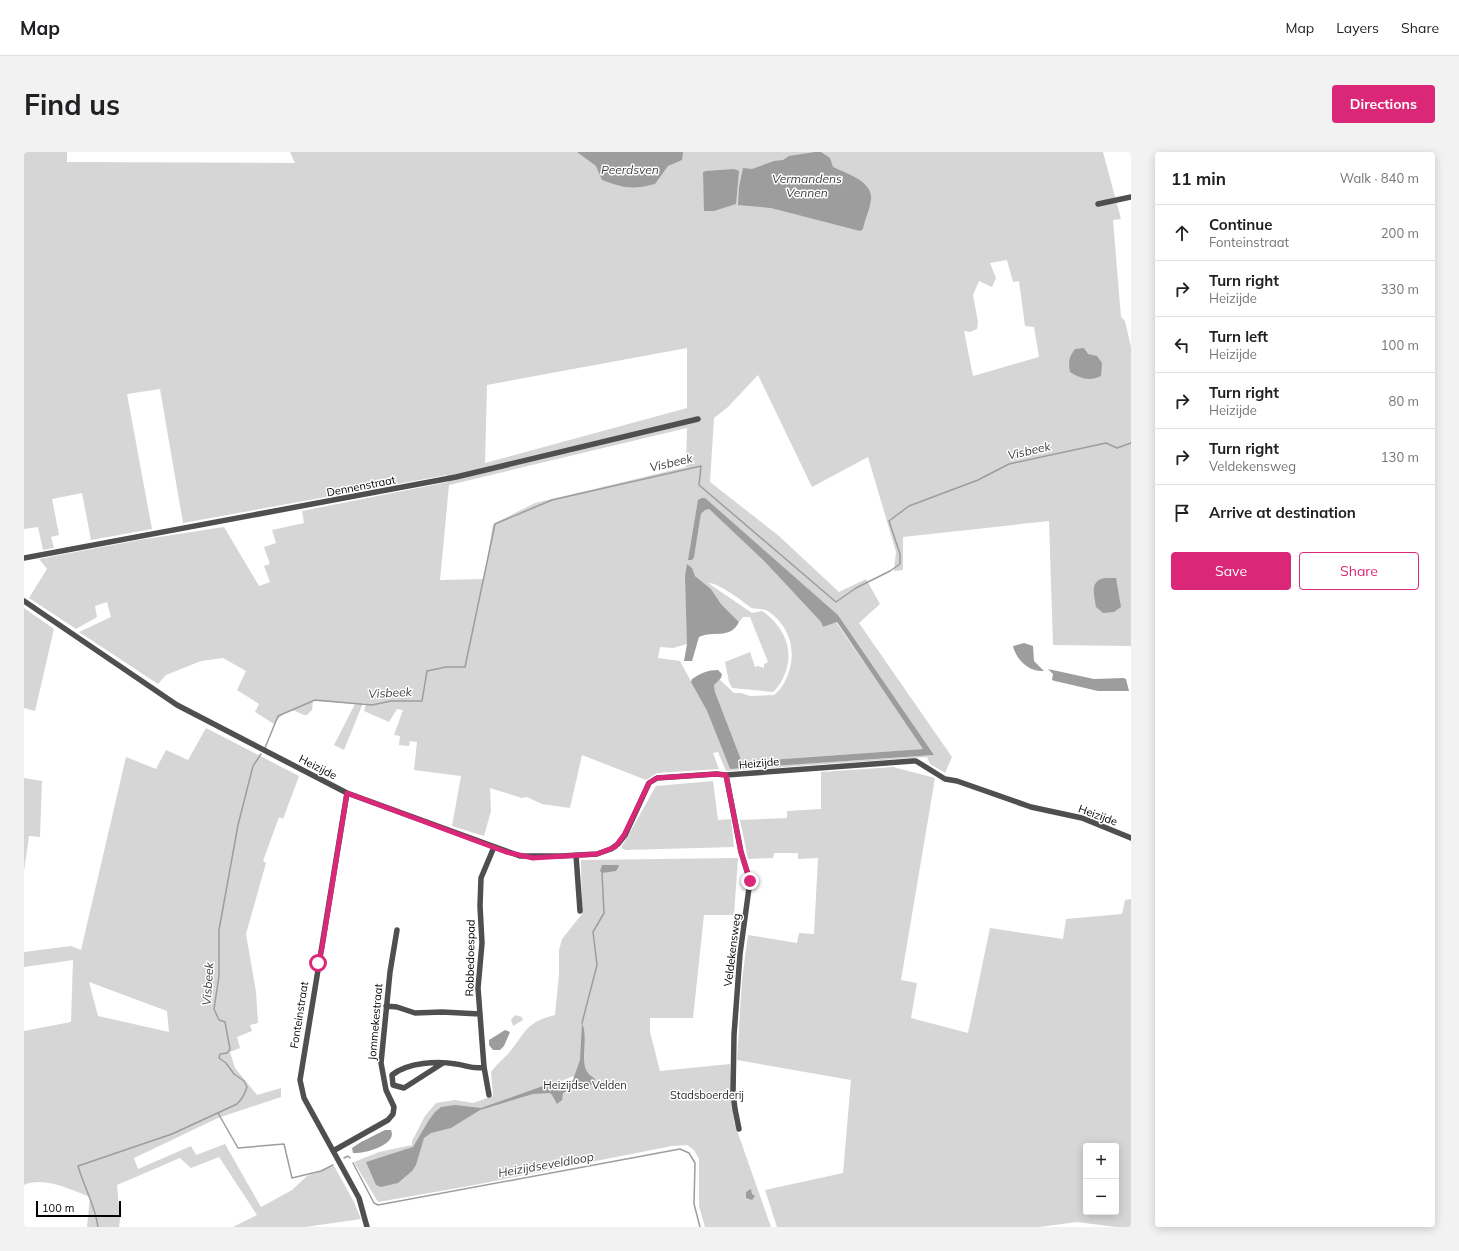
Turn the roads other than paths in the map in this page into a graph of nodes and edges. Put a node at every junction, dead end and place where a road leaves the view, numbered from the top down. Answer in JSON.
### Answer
{"nodes":[{"id":1,"x":1131,"y":197,"type":"edge"},
{"id":2,"x":1098,"y":204,"type":"dead end"},
{"id":3,"x":698,"y":419,"type":"dead end"},
{"id":4,"x":24,"y":558,"type":"edge"},
{"id":5,"x":24,"y":601,"type":"edge"},
{"id":6,"x":726,"y":775,"type":"junction"},
{"id":7,"x":347,"y":793,"type":"junction"},
{"id":8,"x":1131,"y":838,"type":"edge"},
{"id":9,"x":494,"y":847,"type":"junction"},
{"id":10,"x":576,"y":855,"type":"junction"},
{"id":11,"x":580,"y":911,"type":"dead end"},
{"id":12,"x":397,"y":930,"type":"dead end"},
{"id":13,"x":386,"y":1006,"type":"junction"},
{"id":14,"x":480,"y":1014,"type":"junction"},
{"id":15,"x":443,"y":1063,"type":"junction"},
{"id":16,"x":484,"y":1067,"type":"junction"},
{"id":17,"x":489,"y":1095,"type":"dead end"},
{"id":18,"x":739,"y":1129,"type":"dead end"},
{"id":19,"x":333,"y":1151,"type":"junction"},
{"id":20,"x":367,"y":1227,"type":"edge"}],
"edges":[{"from":1,"to":2,"type":"street"},
{"from":3,"to":4,"type":"street","name":"Dennenstraat"},
{"from":5,"to":7,"type":"street","name":"Heizijde"},
{"from":6,"to":8,"type":"street","name":"Heizijde"},
{"from":6,"to":10,"type":"street","name":"Heizijde"},
{"from":6,"to":18,"type":"street","name":"Veldekensweg"},
{"from":7,"to":9,"type":"street","name":"Heizijde"},
{"from":7,"to":19,"type":"street","name":"Fonteinstraat"},
{"from":9,"to":10,"type":"street","name":"Heizijde"},
{"from":9,"to":14,"type":"street","name":"Robbedoespad"},
{"from":10,"to":11,"type":"street"},
{"from":12,"to":13,"type":"street","name":"Jommekestraat"},
{"from":13,"to":14,"type":"street"},
{"from":13,"to":19,"type":"street","name":"Jommekestraat"},
{"from":14,"to":16,"type":"street","name":"Robbedoespad"},
{"from":15,"to":15,"type":"street"},
{"from":15,"to":16,"type":"street"},
{"from":16,"to":17,"type":"street","name":"Robbedoespad"},
{"from":19,"to":20,"type":"street","name":"Fonteinstraat"}]}
